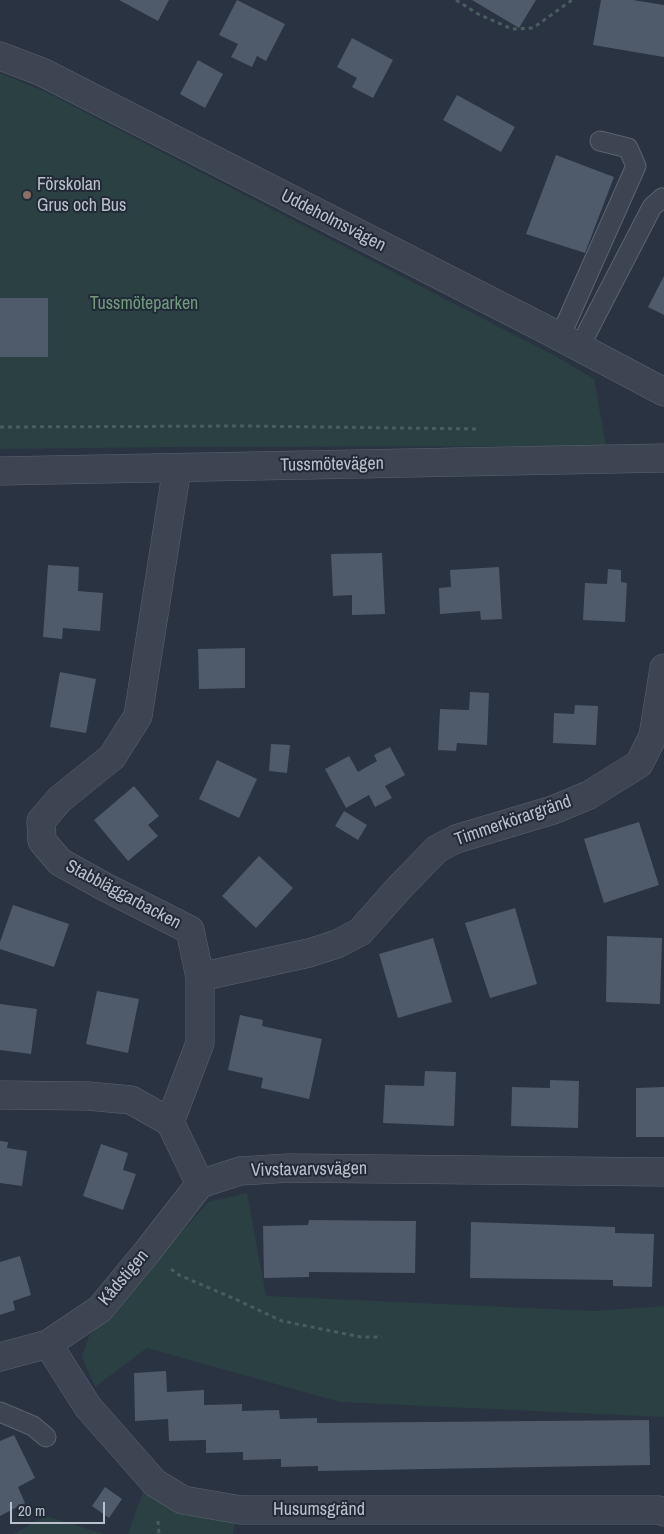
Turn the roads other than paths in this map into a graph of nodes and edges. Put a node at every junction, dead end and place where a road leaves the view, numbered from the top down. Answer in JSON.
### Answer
{"nodes":[{"id":1,"x":0,"y":56,"type":"edge"},
{"id":2,"x":600,"y":141,"type":"dead end"},
{"id":3,"x":664,"y":199,"type":"edge"},
{"id":4,"x":570,"y":343,"type":"junction"},
{"id":5,"x":664,"y":392,"type":"edge"},
{"id":6,"x":664,"y":458,"type":"edge"},
{"id":7,"x":177,"y":468,"type":"junction"},
{"id":8,"x":0,"y":471,"type":"edge"},
{"id":9,"x":664,"y":668,"type":"edge"},
{"id":10,"x":200,"y":977,"type":"junction"},
{"id":11,"x":0,"y":1095,"type":"edge"},
{"id":12,"x":170,"y":1122,"type":"junction"},
{"id":13,"x":664,"y":1172,"type":"edge"},
{"id":14,"x":200,"y":1184,"type":"junction"},
{"id":15,"x":48,"y":1344,"type":"junction"},
{"id":16,"x":0,"y":1357,"type":"edge"},
{"id":17,"x":0,"y":1412,"type":"edge"},
{"id":18,"x":46,"y":1437,"type":"dead end"},
{"id":19,"x":664,"y":1512,"type":"edge"}],
"edges":[{"from":1,"to":4,"type":"street","name":"Uddeholmsvägen"},
{"from":2,"to":4,"type":"lane"},
{"from":3,"to":4,"type":"lane"},
{"from":4,"to":5,"type":"street","name":"Uddeholmsvägen"},
{"from":6,"to":7,"type":"street","name":"Tussmötevägen"},
{"from":7,"to":8,"type":"street","name":"Tussmötevägen"},
{"from":7,"to":10,"type":"street","name":"Stabbläggarbacken"},
{"from":9,"to":10,"type":"street","name":"Timmerkörargränd"},
{"from":10,"to":12,"type":"street","name":"Stabbläggarbacken"},
{"from":11,"to":12,"type":"street"},
{"from":12,"to":14,"type":"street"},
{"from":13,"to":14,"type":"street","name":"Vivstavarvsvägen"},
{"from":14,"to":15,"type":"street","name":"Kådstigen"},
{"from":15,"to":16,"type":"street","name":"Kådstigen"},
{"from":15,"to":19,"type":"street","name":"Husumsgränd"},
{"from":17,"to":18,"type":"lane"}]}
